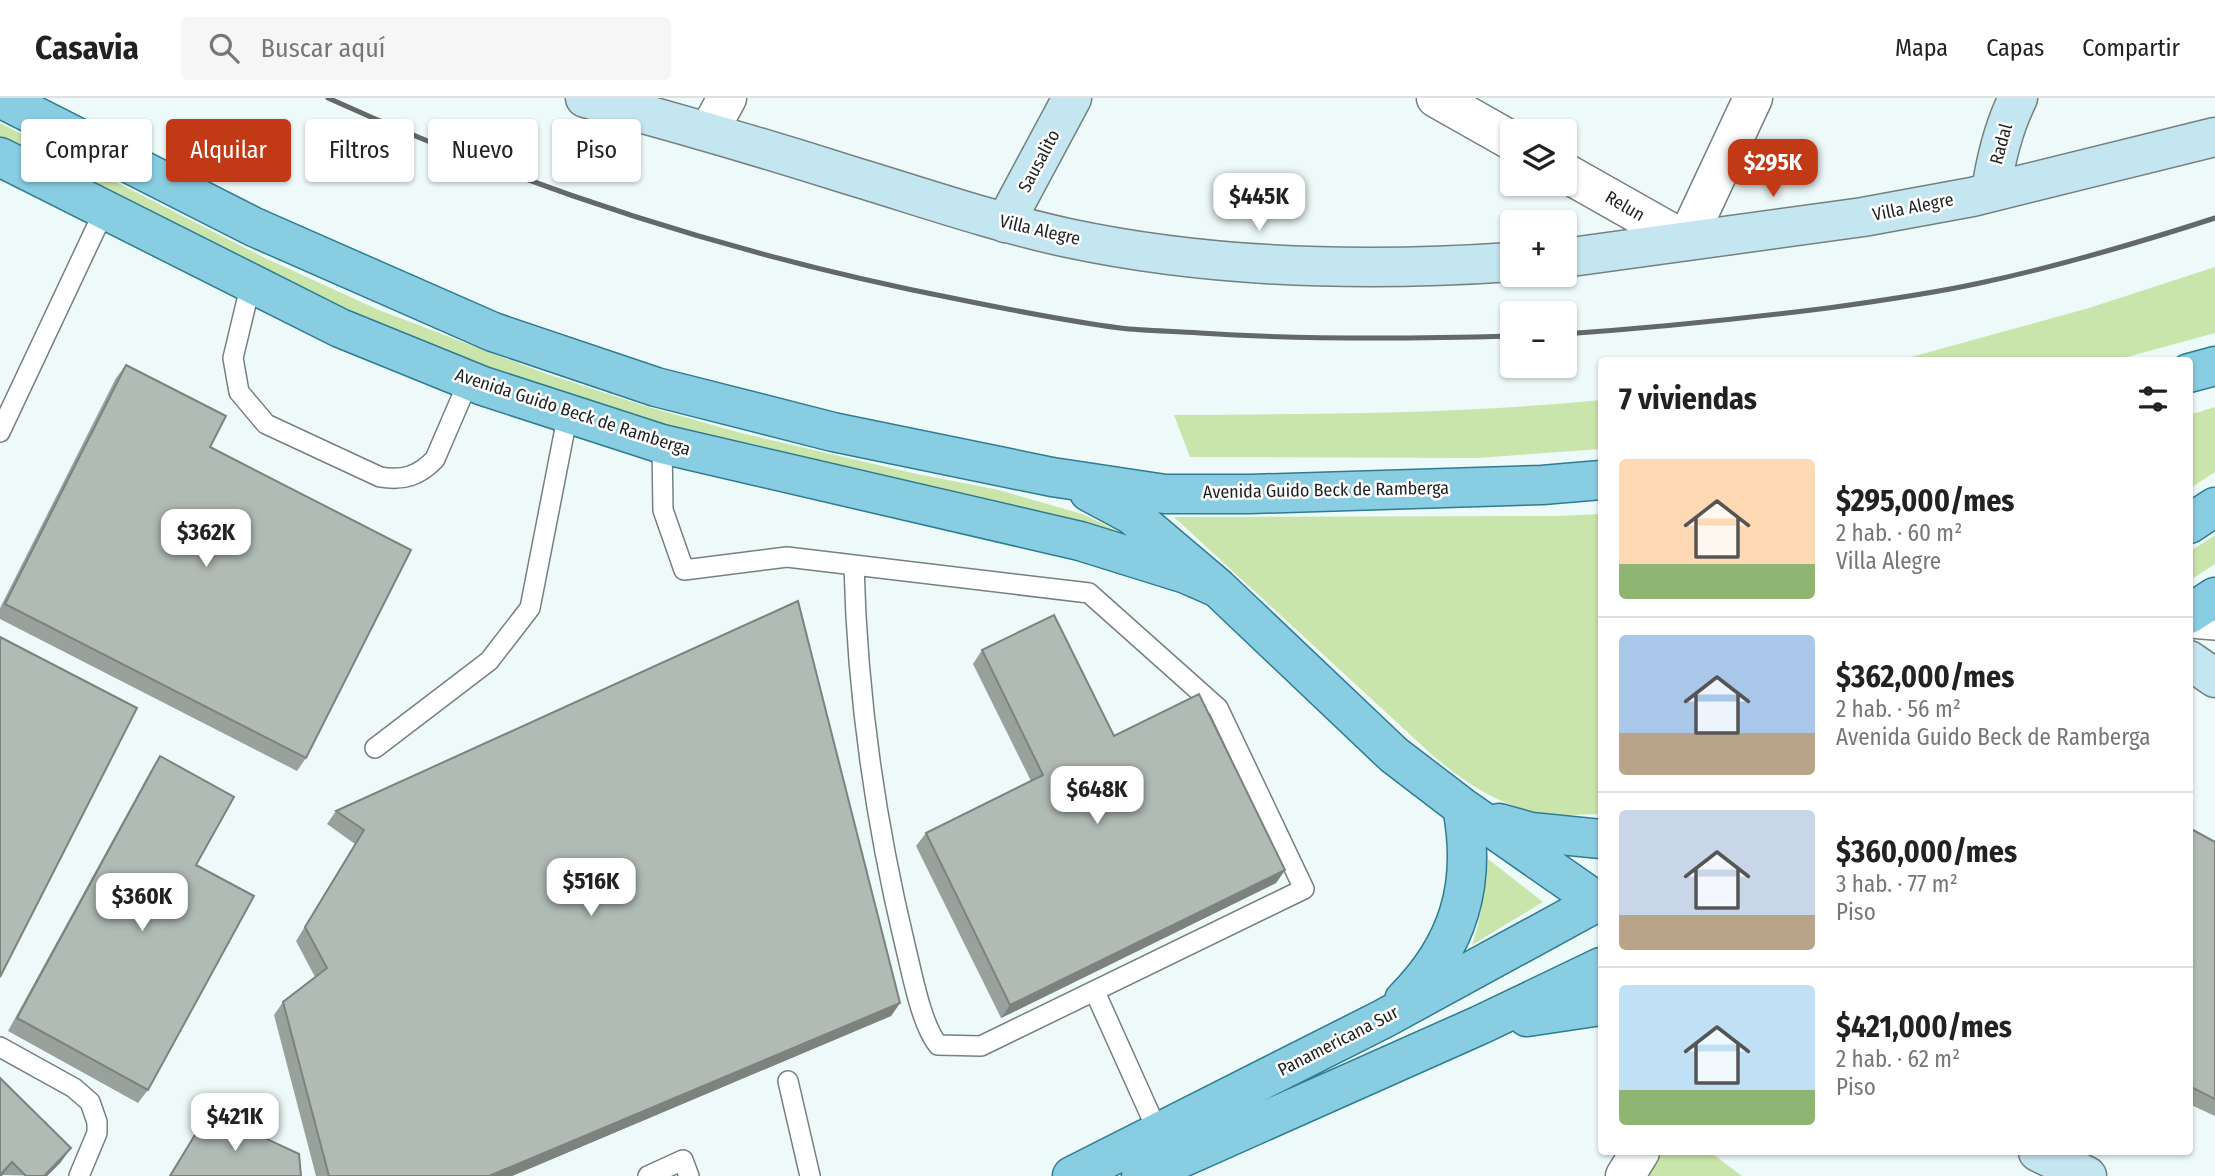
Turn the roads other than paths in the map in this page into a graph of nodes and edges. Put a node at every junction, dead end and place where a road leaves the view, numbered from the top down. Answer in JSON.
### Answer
{"nodes":[{"id":1,"x":0,"y":98,"type":"edge"},
{"id":2,"x":584,"y":98,"type":"edge"},
{"id":3,"x":727,"y":98,"type":"edge"},
{"id":4,"x":1072,"y":98,"type":"edge"},
{"id":5,"x":1436,"y":98,"type":"edge"},
{"id":6,"x":1753,"y":98,"type":"edge"},
{"id":7,"x":2018,"y":98,"type":"edge"},
{"id":8,"x":709,"y":131,"type":"junction"},
{"id":9,"x":1500,"y":134,"type":"edge"},
{"id":10,"x":2215,"y":137,"type":"edge"},
{"id":11,"x":0,"y":157,"type":"edge"},
{"id":12,"x":1577,"y":179,"type":"edge"},
{"id":13,"x":1991,"y":191,"type":"junction"},
{"id":14,"x":105,"y":209,"type":"junction"},
{"id":15,"x":1005,"y":223,"type":"junction"},
{"id":16,"x":1686,"y":241,"type":"junction"},
{"id":17,"x":1577,"y":256,"type":"edge"},
{"id":18,"x":1500,"y":263,"type":"edge"},
{"id":19,"x":251,"y":283,"type":"junction"},
{"id":20,"x":2215,"y":366,"type":"edge"},
{"id":21,"x":2193,"y":372,"type":"edge"},
{"id":22,"x":469,"y":380,"type":"junction"},
{"id":23,"x":568,"y":413,"type":"junction"},
{"id":24,"x":0,"y":432,"type":"edge"},
{"id":25,"x":662,"y":444,"type":"junction"},
{"id":26,"x":1052,"y":477,"type":"junction"},
{"id":27,"x":1598,"y":480,"type":"edge"},
{"id":28,"x":2215,"y":507,"type":"edge"},
{"id":29,"x":2193,"y":521,"type":"edge"},
{"id":30,"x":854,"y":565,"type":"junction"},
{"id":31,"x":1218,"y":588,"type":"junction"},
{"id":32,"x":2215,"y":597,"type":"edge"},
{"id":33,"x":2193,"y":611,"type":"edge"},
{"id":34,"x":2193,"y":628,"type":"edge"},
{"id":35,"x":2215,"y":631,"type":"edge"},
{"id":36,"x":2193,"y":663,"type":"edge"},
{"id":37,"x":2215,"y":678,"type":"edge"},
{"id":38,"x":375,"y":748,"type":"dead end"},
{"id":39,"x":1462,"y":807,"type":"junction"},
{"id":40,"x":1598,"y":839,"type":"edge"},
{"id":41,"x":1598,"y":901,"type":"edge"},
{"id":42,"x":1598,"y":903,"type":"edge"},
{"id":43,"x":1598,"y":968,"type":"edge"},
{"id":44,"x":1094,"y":992,"type":"junction"},
{"id":45,"x":1598,"y":1006,"type":"edge"},
{"id":46,"x":1383,"y":1019,"type":"junction"},
{"id":47,"x":1480,"y":1025,"type":"junction"},
{"id":48,"x":0,"y":1047,"type":"edge"},
{"id":49,"x":788,"y":1082,"type":"dead end"},
{"id":50,"x":1158,"y":1132,"type":"junction"},
{"id":51,"x":1638,"y":1155,"type":"edge"},
{"id":52,"x":2044,"y":1155,"type":"edge"},
{"id":53,"x":79,"y":1176,"type":"edge"},
{"id":54,"x":648,"y":1176,"type":"edge"},
{"id":55,"x":688,"y":1176,"type":"edge"},
{"id":56,"x":810,"y":1176,"type":"edge"},
{"id":57,"x":1072,"y":1176,"type":"edge"},
{"id":58,"x":1141,"y":1176,"type":"edge"},
{"id":59,"x":1625,"y":1176,"type":"edge"},
{"id":60,"x":2087,"y":1176,"type":"edge"}],
"edges":[{"from":1,"to":26,"type":"main road","name":"Avenida Guido Beck de Ramberga"},
{"from":2,"to":8,"type":"main road","name":"Villa Alegre"},
{"from":3,"to":8,"type":"street"},
{"from":4,"to":15,"type":"main road","name":"Sausalito"},
{"from":5,"to":9,"type":"street"},
{"from":6,"to":16,"type":"street"},
{"from":7,"to":13,"type":"main road","name":"Radal"},
{"from":8,"to":15,"type":"main road","name":"Villa Alegre"},
{"from":10,"to":13,"type":"main road","name":"Villa Alegre"},
{"from":11,"to":14,"type":"main road","name":"Avenida Guido Beck de Ramberga"},
{"from":12,"to":16,"type":"street","name":"Relun"},
{"from":13,"to":16,"type":"main road","name":"Villa Alegre"},
{"from":14,"to":19,"type":"main road","name":"Avenida Guido Beck de Ramberga"},
{"from":14,"to":24,"type":"lane"},
{"from":15,"to":18,"type":"main road","name":"Villa Alegre"},
{"from":16,"to":17,"type":"main road","name":"Villa Alegre"},
{"from":19,"to":22,"type":"main road","name":"Avenida Guido Beck de Ramberga"},
{"from":19,"to":22,"type":"lane"},
{"from":20,"to":21,"type":"main road"},
{"from":22,"to":23,"type":"main road","name":"Avenida Guido Beck de Ramberga"},
{"from":23,"to":25,"type":"main road","name":"Avenida Guido Beck de Ramberga"},
{"from":23,"to":38,"type":"lane"},
{"from":25,"to":30,"type":"lane"},
{"from":25,"to":31,"type":"main road","name":"Avenida Guido Beck de Ramberga"},
{"from":26,"to":27,"type":"main road","name":"Avenida Guido Beck de Ramberga"},
{"from":26,"to":31,"type":"main road","name":"Avenida Guido Beck de Ramberga"},
{"from":28,"to":29,"type":"main road"},
{"from":30,"to":44,"type":"lane"},
{"from":30,"to":44,"type":"lane"},
{"from":31,"to":39,"type":"main road","name":"Avenida Guido Beck de Ramberga"},
{"from":32,"to":33,"type":"main road"},
{"from":34,"to":35,"type":"lane"},
{"from":36,"to":37,"type":"main road"},
{"from":39,"to":40,"type":"main road"},
{"from":39,"to":41,"type":"main road","name":"Avenida Guido Beck de Ramberga"},
{"from":39,"to":46,"type":"main road"},
{"from":42,"to":46,"type":"main road","name":"Panamericana Sur"},
{"from":43,"to":47,"type":"main road"},
{"from":44,"to":50,"type":"lane"},
{"from":45,"to":47,"type":"main road"},
{"from":46,"to":50,"type":"main road","name":"Panamericana Sur"},
{"from":47,"to":58,"type":"main road"},
{"from":48,"to":53,"type":"lane"},
{"from":49,"to":56,"type":"lane"},
{"from":50,"to":57,"type":"main road","name":"Panamericana Sur"},
{"from":51,"to":59,"type":"street"},
{"from":52,"to":60,"type":"main road"},
{"from":54,"to":55,"type":"lane"}]}
